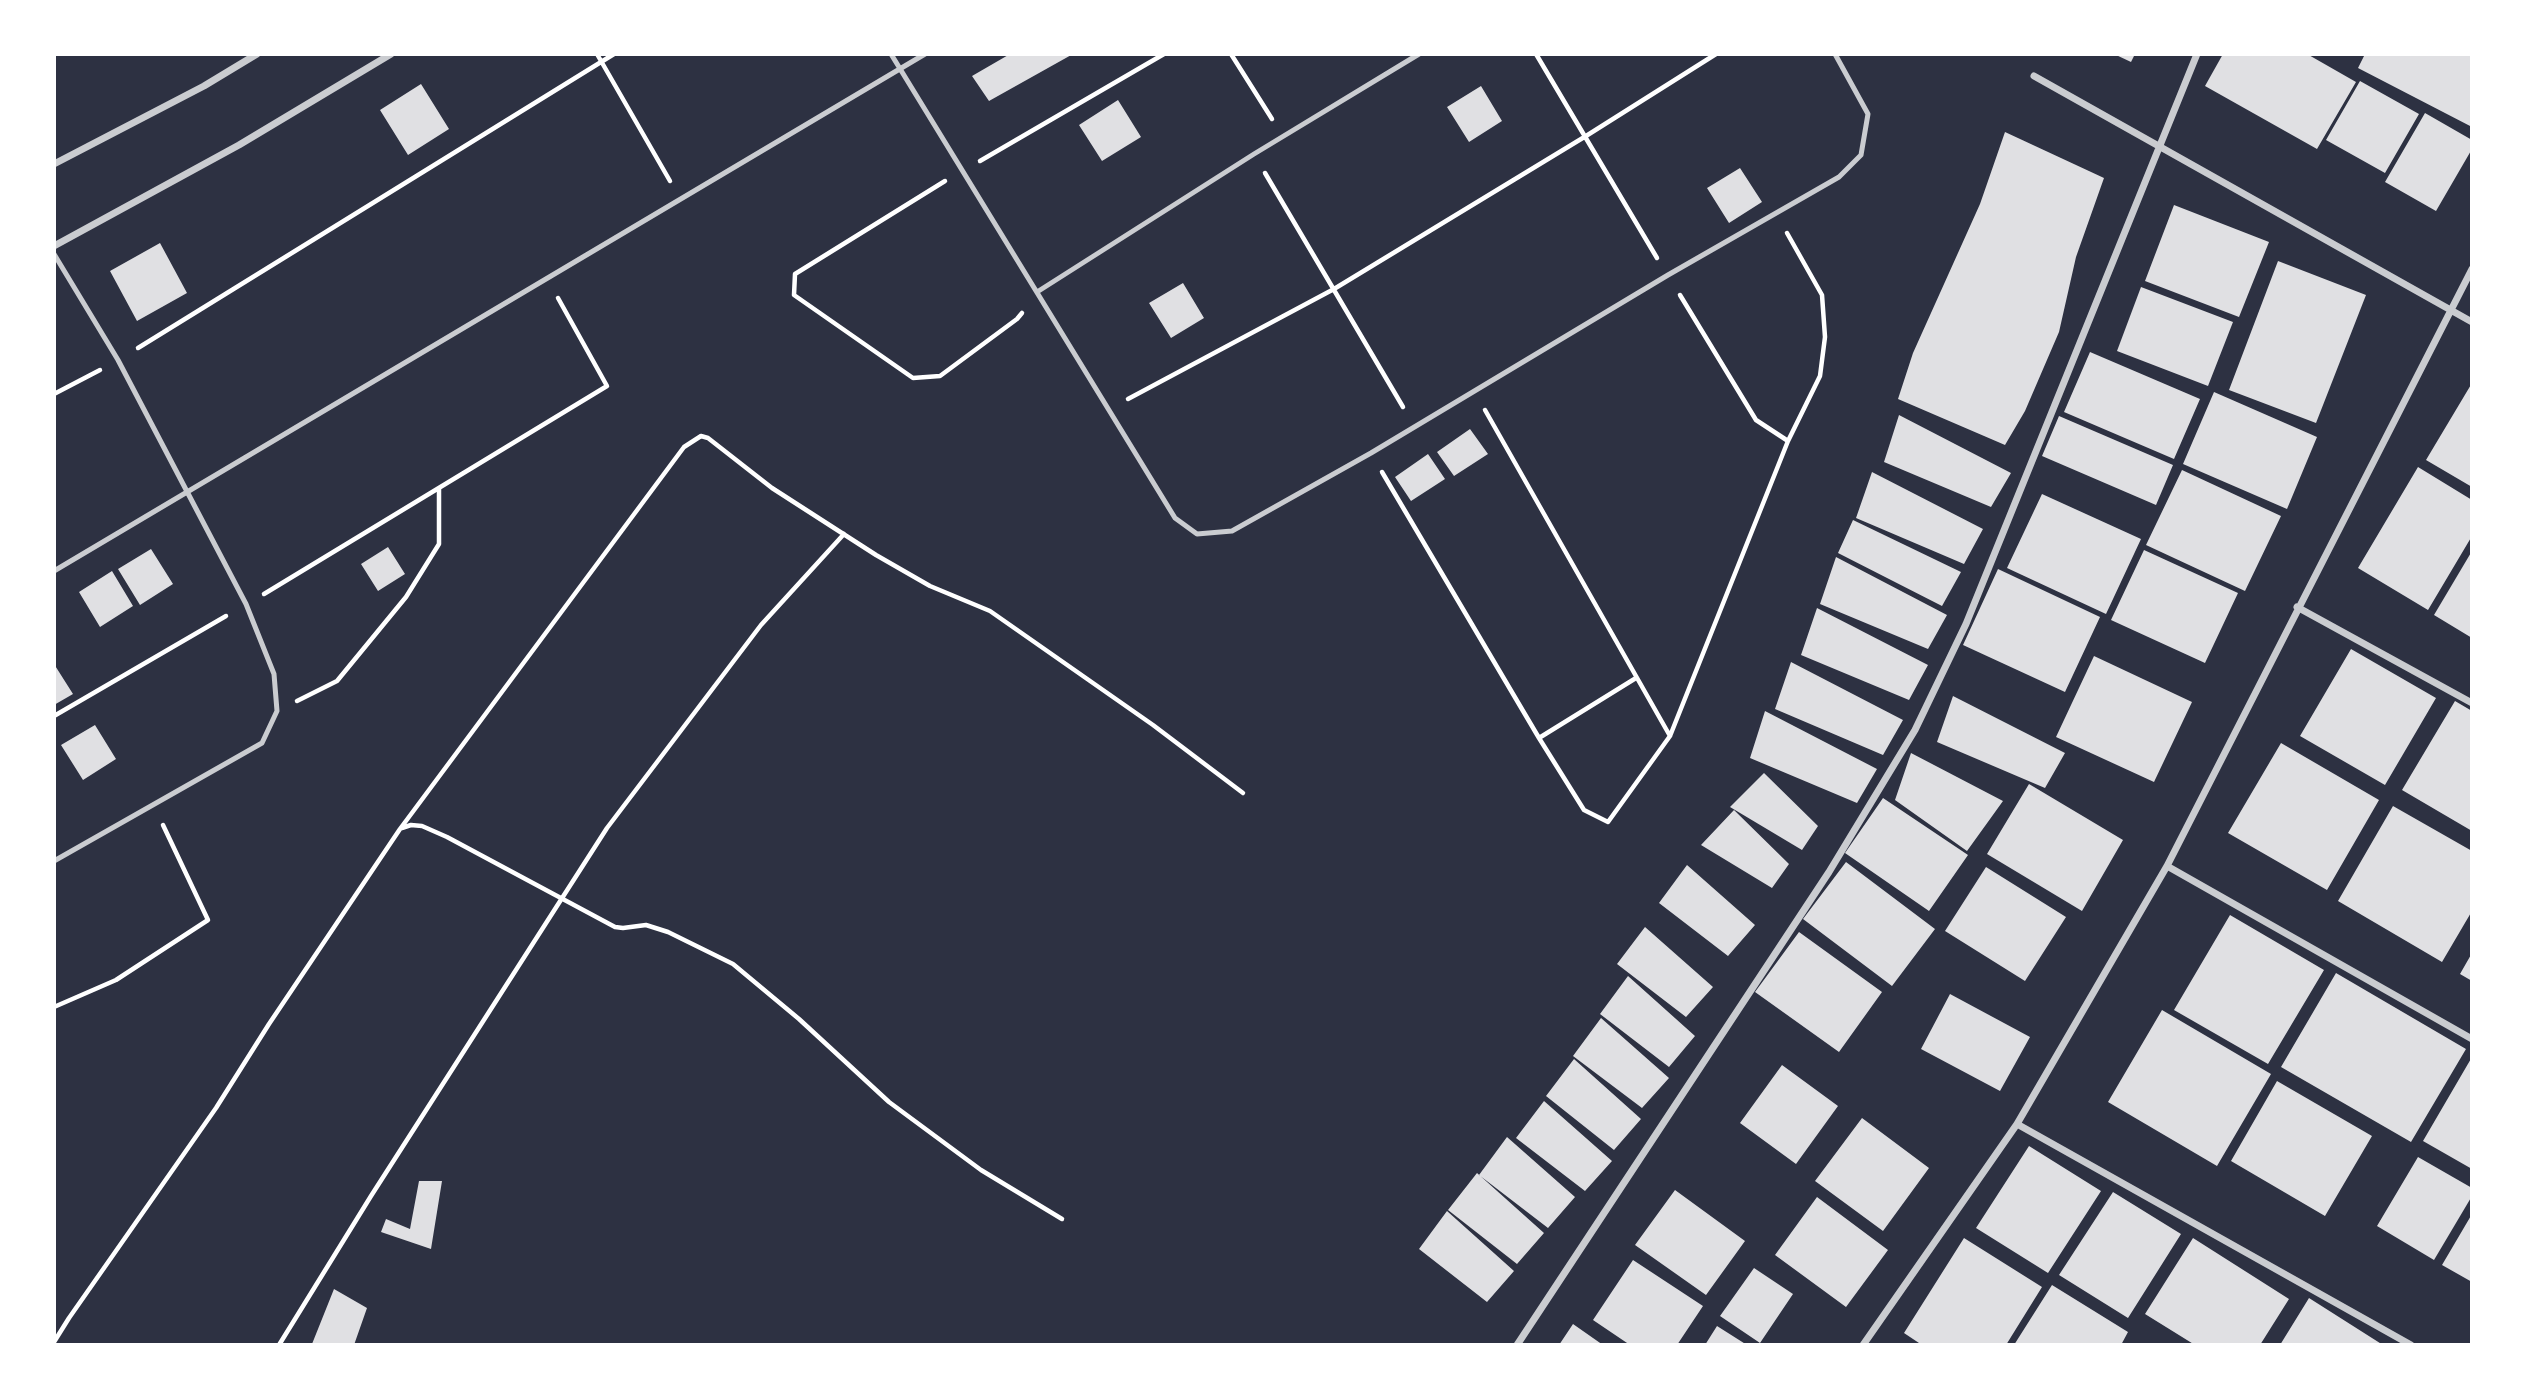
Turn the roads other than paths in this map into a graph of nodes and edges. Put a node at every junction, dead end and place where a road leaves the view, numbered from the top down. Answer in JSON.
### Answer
{"nodes":[{"id":1,"x":257,"y":54,"type":"edge"},
{"id":2,"x":390,"y":54,"type":"edge"},
{"id":3,"x":891,"y":54,"type":"edge"},
{"id":4,"x":925,"y":54,"type":"edge"},
{"id":5,"x":1419,"y":54,"type":"edge"},
{"id":6,"x":1835,"y":54,"type":"edge"},
{"id":7,"x":2197,"y":54,"type":"edge"},
{"id":8,"x":900,"y":69,"type":"junction"},
{"id":9,"x":2034,"y":76,"type":"dead end"},
{"id":10,"x":2159,"y":146,"type":"junction"},
{"id":11,"x":54,"y":164,"type":"edge"},
{"id":12,"x":54,"y":246,"type":"edge"},
{"id":13,"x":54,"y":254,"type":"edge"},
{"id":14,"x":2472,"y":269,"type":"edge"},
{"id":15,"x":1037,"y":292,"type":"junction"},
{"id":16,"x":2452,"y":310,"type":"junction"},
{"id":17,"x":2472,"y":322,"type":"edge"},
{"id":18,"x":187,"y":493,"type":"junction"},
{"id":19,"x":54,"y":571,"type":"edge"},
{"id":20,"x":2297,"y":607,"type":"junction"},
{"id":21,"x":2472,"y":703,"type":"edge"},
{"id":22,"x":54,"y":861,"type":"edge"},
{"id":23,"x":2166,"y":866,"type":"junction"},
{"id":24,"x":2472,"y":1039,"type":"edge"},
{"id":25,"x":2017,"y":1124,"type":"junction"},
{"id":26,"x":1517,"y":1345,"type":"edge"},
{"id":27,"x":1863,"y":1345,"type":"edge"},
{"id":28,"x":2411,"y":1345,"type":"edge"}],
"edges":[{"from":1,"to":11,"type":"street"},
{"from":2,"to":12,"type":"street"},
{"from":3,"to":8,"type":"lane"},
{"from":4,"to":8,"type":"lane"},
{"from":5,"to":15,"type":"lane"},
{"from":6,"to":15,"type":"lane"},
{"from":7,"to":10,"type":"street"},
{"from":8,"to":15,"type":"lane"},
{"from":8,"to":18,"type":"lane"},
{"from":9,"to":10,"type":"street"},
{"from":10,"to":16,"type":"street"},
{"from":10,"to":26,"type":"street"},
{"from":13,"to":18,"type":"lane"},
{"from":14,"to":16,"type":"street"},
{"from":16,"to":17,"type":"street"},
{"from":16,"to":20,"type":"street"},
{"from":18,"to":19,"type":"lane"},
{"from":18,"to":22,"type":"lane"},
{"from":20,"to":21,"type":"street"},
{"from":20,"to":23,"type":"street"},
{"from":23,"to":24,"type":"street"},
{"from":23,"to":25,"type":"street"},
{"from":25,"to":27,"type":"street"},
{"from":25,"to":28,"type":"street"}]}
